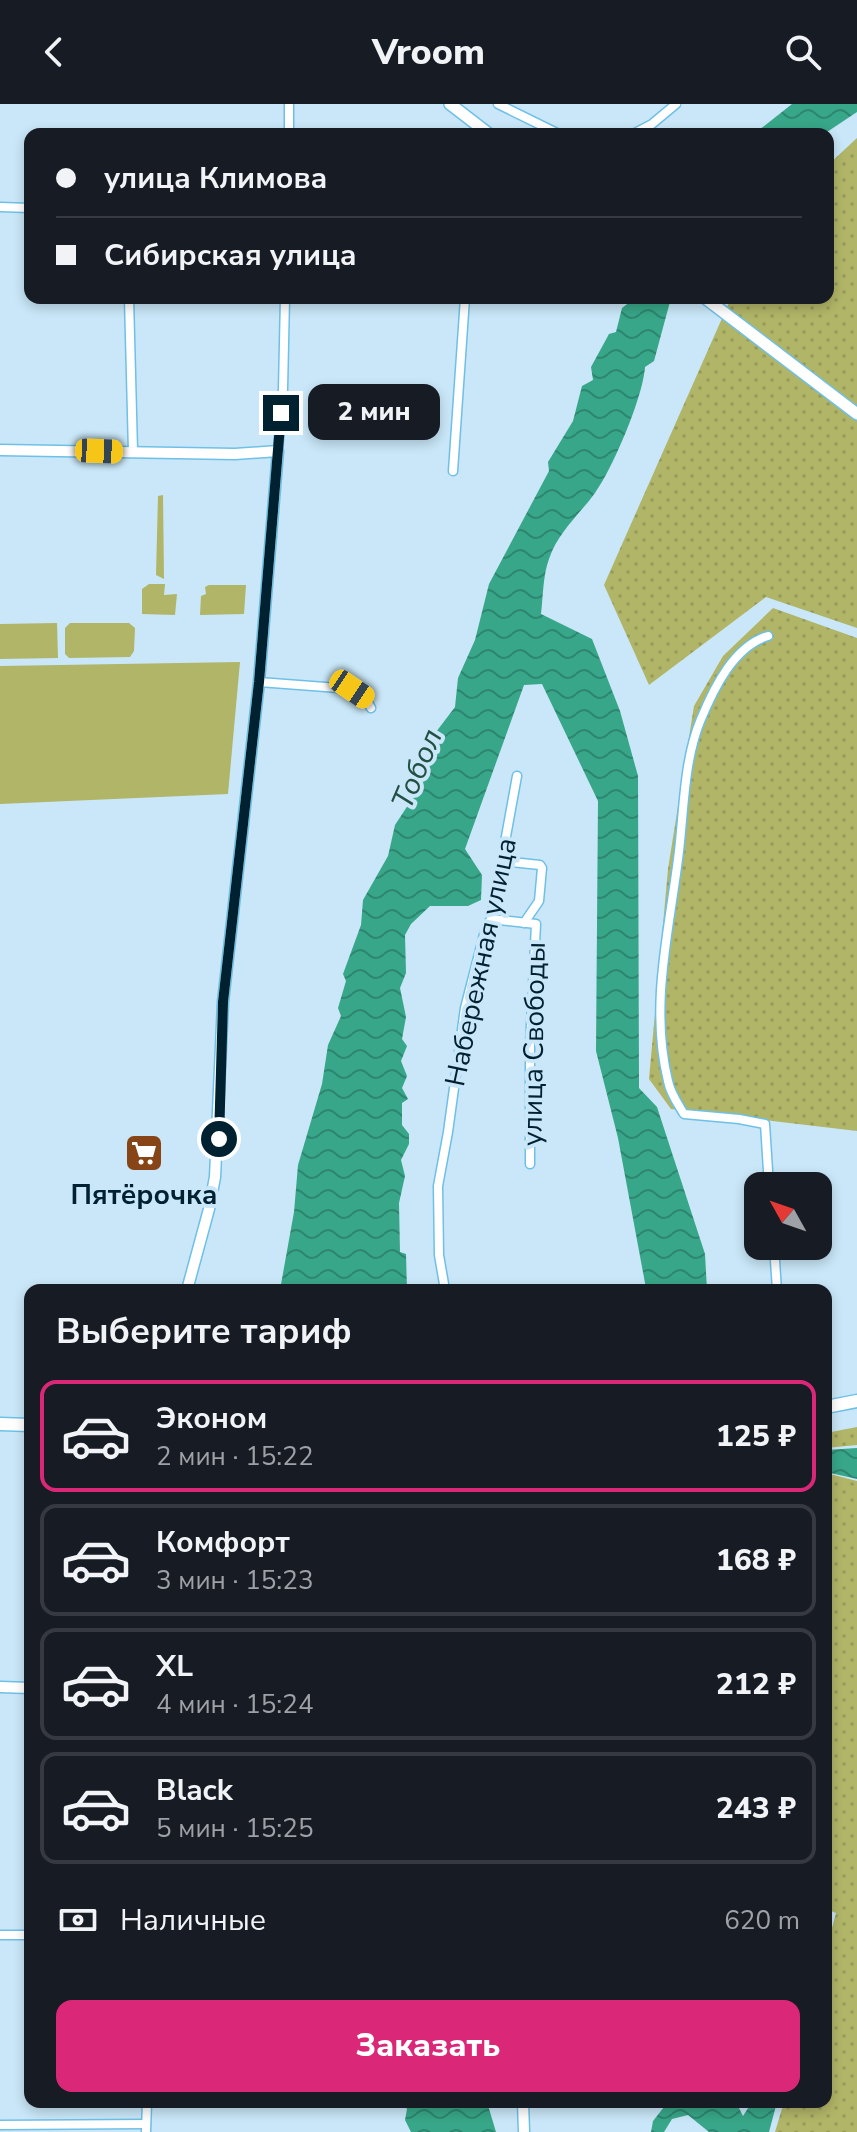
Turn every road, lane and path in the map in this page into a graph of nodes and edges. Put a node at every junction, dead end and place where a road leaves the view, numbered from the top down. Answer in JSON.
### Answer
{"nodes":[{"id":1,"x":289,"y":104,"type":"edge"},
{"id":2,"x":450,"y":104,"type":"edge"},
{"id":3,"x":498,"y":104,"type":"edge"},
{"id":4,"x":676,"y":104,"type":"edge"},
{"id":5,"x":289,"y":128,"type":"edge"},
{"id":6,"x":481,"y":128,"type":"edge"},
{"id":7,"x":547,"y":128,"type":"edge"},
{"id":8,"x":644,"y":128,"type":"edge"},
{"id":9,"x":0,"y":207,"type":"edge"},
{"id":10,"x":24,"y":208,"type":"edge"},
{"id":11,"x":129,"y":304,"type":"edge"},
{"id":12,"x":285,"y":304,"type":"edge"},
{"id":13,"x":465,"y":304,"type":"edge"},
{"id":14,"x":713,"y":304,"type":"edge"},
{"id":15,"x":857,"y":414,"type":"edge"},
{"id":16,"x":0,"y":450,"type":"edge"},
{"id":17,"x":278,"y":451,"type":"junction"},
{"id":18,"x":133,"y":452,"type":"junction"},
{"id":19,"x":453,"y":471,"type":"dead end"},
{"id":20,"x":768,"y":636,"type":"dead end"},
{"id":21,"x":259,"y":682,"type":"junction"},
{"id":22,"x":371,"y":708,"type":"dead end"},
{"id":23,"x":517,"y":776,"type":"dead end"},
{"id":24,"x":502,"y":861,"type":"junction"},
{"id":25,"x":491,"y":919,"type":"junction"},
{"id":26,"x":524,"y":923,"type":"junction"},
{"id":27,"x":530,"y":1164,"type":"dead end"},
{"id":28,"x":768,"y":1172,"type":"edge"},
{"id":29,"x":775,"y":1260,"type":"edge"},
{"id":30,"x":189,"y":1284,"type":"edge"},
{"id":31,"x":444,"y":1284,"type":"edge"},
{"id":32,"x":777,"y":1284,"type":"edge"},
{"id":33,"x":857,"y":1401,"type":"edge"},
{"id":34,"x":832,"y":1406,"type":"edge"},
{"id":35,"x":0,"y":1424,"type":"edge"},
{"id":36,"x":24,"y":1425,"type":"edge"},
{"id":37,"x":0,"y":1687,"type":"edge"},
{"id":38,"x":24,"y":1688,"type":"edge"},
{"id":39,"x":0,"y":1935,"type":"edge"},
{"id":40,"x":24,"y":1935,"type":"edge"},
{"id":41,"x":147,"y":2108,"type":"edge"},
{"id":42,"x":523,"y":2108,"type":"edge"},
{"id":43,"x":0,"y":2125,"type":"edge"},
{"id":44,"x":146,"y":2128,"type":"edge"},
{"id":45,"x":524,"y":2132,"type":"edge"}],
"edges":[{"from":1,"to":5,"type":"street"},
{"from":2,"to":6,"type":"main road"},
{"from":3,"to":7,"type":"street"},
{"from":4,"to":8,"type":"street"},
{"from":9,"to":10,"type":"street"},
{"from":11,"to":18,"type":"street"},
{"from":12,"to":17,"type":"street"},
{"from":13,"to":19,"type":"street"},
{"from":14,"to":15,"type":"main road"},
{"from":16,"to":18,"type":"street"},
{"from":17,"to":18,"type":"street"},
{"from":17,"to":21,"type":"street"},
{"from":20,"to":28,"type":"street"},
{"from":21,"to":22,"type":"street"},
{"from":21,"to":30,"type":"street"},
{"from":23,"to":24,"type":"street","name":"Набережная улица"},
{"from":24,"to":25,"type":"street","name":"Набережная улица"},
{"from":24,"to":26,"type":"street","name":"улица Свободы"},
{"from":25,"to":26,"type":"street"},
{"from":25,"to":31,"type":"street","name":"Набережная улица"},
{"from":26,"to":27,"type":"street","name":"улица Свободы"},
{"from":29,"to":32,"type":"street"},
{"from":33,"to":34,"type":"main road"},
{"from":35,"to":36,"type":"main road"},
{"from":37,"to":38,"type":"street"},
{"from":39,"to":40,"type":"street"},
{"from":41,"to":44,"type":"street"},
{"from":42,"to":45,"type":"street"},
{"from":43,"to":44,"type":"street"}]}
